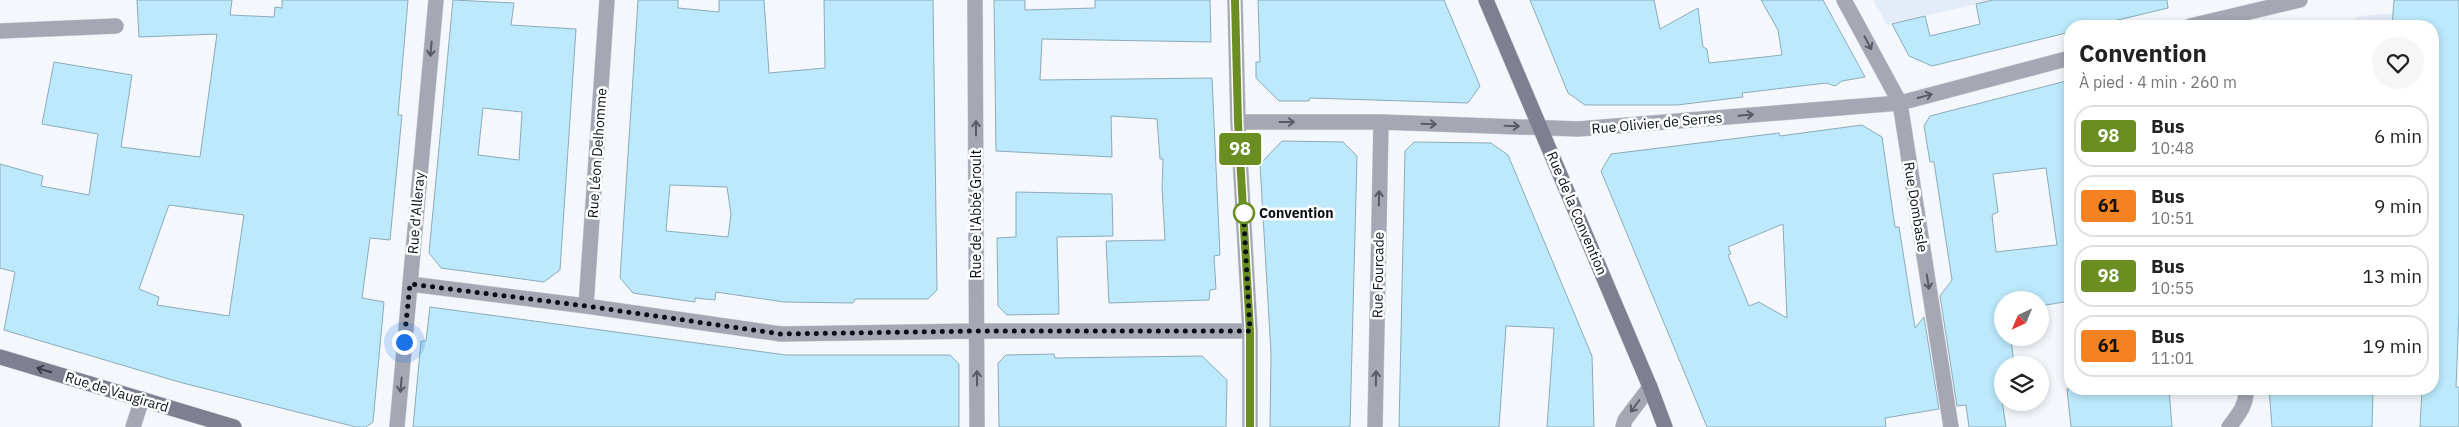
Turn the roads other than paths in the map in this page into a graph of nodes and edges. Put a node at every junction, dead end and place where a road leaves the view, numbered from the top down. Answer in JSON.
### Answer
{"nodes":[{"id":1,"x":436,"y":0,"type":"edge"},
{"id":2,"x":607,"y":0,"type":"edge"},
{"id":3,"x":975,"y":0,"type":"edge"},
{"id":4,"x":1235,"y":0,"type":"edge"},
{"id":5,"x":1486,"y":0,"type":"edge"},
{"id":6,"x":1844,"y":0,"type":"edge"},
{"id":7,"x":2300,"y":0,"type":"edge"},
{"id":8,"x":2215,"y":20,"type":"edge"},
{"id":9,"x":116,"y":26,"type":"dead end"},
{"id":10,"x":0,"y":31,"type":"edge"},
{"id":11,"x":2064,"y":60,"type":"edge"},
{"id":12,"x":1900,"y":103,"type":"junction"},
{"id":13,"x":1238,"y":122,"type":"junction"},
{"id":14,"x":1380,"y":122,"type":"junction"},
{"id":15,"x":1541,"y":127,"type":"junction"},
{"id":16,"x":410,"y":284,"type":"junction"},
{"id":17,"x":586,"y":306,"type":"junction"},
{"id":18,"x":977,"y":331,"type":"junction"},
{"id":19,"x":1250,"y":331,"type":"junction"},
{"id":20,"x":0,"y":356,"type":"edge"},
{"id":21,"x":1650,"y":387,"type":"junction"},
{"id":22,"x":2246,"y":395,"type":"edge"},
{"id":23,"x":142,"y":399,"type":"junction"},
{"id":24,"x":133,"y":427,"type":"edge"},
{"id":25,"x":234,"y":427,"type":"edge"},
{"id":26,"x":397,"y":427,"type":"edge"},
{"id":27,"x":978,"y":427,"type":"edge"},
{"id":28,"x":1250,"y":427,"type":"edge"},
{"id":29,"x":1375,"y":427,"type":"edge"},
{"id":30,"x":1623,"y":427,"type":"edge"},
{"id":31,"x":1665,"y":427,"type":"edge"},
{"id":32,"x":1950,"y":427,"type":"edge"},
{"id":33,"x":2229,"y":427,"type":"edge"}],
"edges":[{"from":1,"to":16,"type":"street","name":"Rue d'Alleray","one_way":true},
{"from":2,"to":17,"type":"street","name":"Rue Léon Delhomme"},
{"from":18,"to":3,"type":"street","name":"Rue de l'Abbé Groult","one_way":true},
{"from":4,"to":13,"type":"street"},
{"from":5,"to":15,"type":"main road","name":"Rue de la Convention"},
{"from":6,"to":12,"type":"street","name":"Rue Dombasle","one_way":true},
{"from":7,"to":8,"type":"street"},
{"from":9,"to":10,"type":"street"},
{"from":12,"to":11,"type":"street","name":"Rue Olivier de Serres","one_way":true},
{"from":15,"to":12,"type":"street","name":"Rue Olivier de Serres","one_way":true},
{"from":12,"to":32,"type":"street","name":"Rue Dombasle","one_way":true},
{"from":13,"to":14,"type":"street","name":"Rue Olivier de Serres","one_way":true},
{"from":13,"to":19,"type":"street"},
{"from":14,"to":15,"type":"street","name":"Rue Olivier de Serres","one_way":true},
{"from":29,"to":14,"type":"street","name":"Rue Fourcade","one_way":true},
{"from":15,"to":21,"type":"main road","name":"Rue de la Convention"},
{"from":16,"to":17,"type":"street"},
{"from":16,"to":26,"type":"street","name":"Rue d'Alleray","one_way":true},
{"from":17,"to":18,"type":"street"},
{"from":18,"to":19,"type":"street"},
{"from":27,"to":18,"type":"street","name":"Rue de l'Abbé Groult","one_way":true},
{"from":19,"to":28,"type":"street"},
{"from":23,"to":20,"type":"main road","name":"Rue de Vaugirard","one_way":true},
{"from":21,"to":30,"type":"street","one_way":true},
{"from":21,"to":31,"type":"main road","name":"Rue de la Convention"},
{"from":22,"to":33,"type":"street"},
{"from":23,"to":24,"type":"street"},
{"from":23,"to":25,"type":"main road","name":"Rue de Vaugirard"}]}
